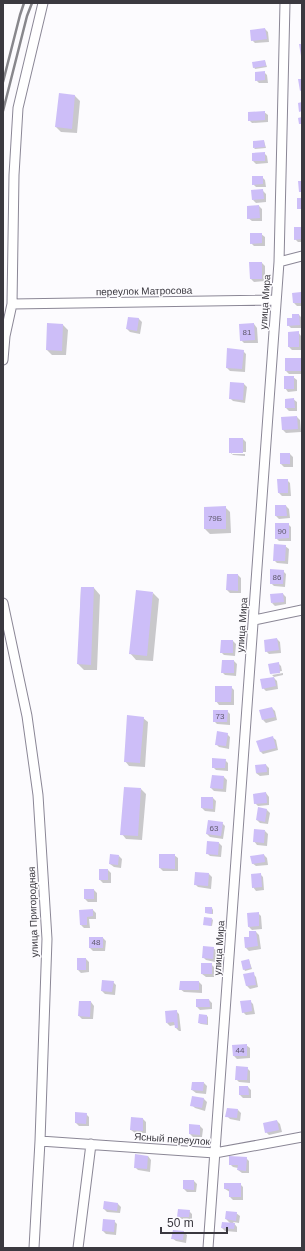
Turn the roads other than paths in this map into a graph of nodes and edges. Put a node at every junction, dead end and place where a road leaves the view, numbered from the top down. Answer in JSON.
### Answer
{"nodes":[{"id":1,"x":43,"y":3,"type":"edge"},
{"id":2,"x":285,"y":3,"type":"edge"},
{"id":3,"x":302,"y":256,"type":"edge"},
{"id":4,"x":279,"y":262,"type":"junction"},
{"id":5,"x":276,"y":300,"type":"junction"},
{"id":6,"x":12,"y":304,"type":"junction"},
{"id":7,"x":3,"y":360,"type":"edge"},
{"id":8,"x":3,"y":603,"type":"edge"},
{"id":9,"x":302,"y":610,"type":"edge"},
{"id":10,"x":254,"y":620,"type":"junction"},
{"id":11,"x":302,"y":1137,"type":"edge"},
{"id":12,"x":40,"y":1141,"type":"junction"},
{"id":13,"x":91,"y":1144,"type":"junction"},
{"id":14,"x":215,"y":1153,"type":"junction"},
{"id":15,"x":34,"y":1248,"type":"edge"},
{"id":16,"x":78,"y":1248,"type":"edge"},
{"id":17,"x":208,"y":1248,"type":"edge"}],
"edges":[{"from":1,"to":6,"type":"street"},
{"from":2,"to":4,"type":"street","name":"улица Мира"},
{"from":3,"to":4,"type":"street"},
{"from":4,"to":5,"type":"street","name":"улица Мира"},
{"from":5,"to":6,"type":"street","name":"переулок Матросова"},
{"from":5,"to":10,"type":"street","name":"улица Мира"},
{"from":6,"to":7,"type":"street"},
{"from":8,"to":12,"type":"street","name":"улица Пригородная"},
{"from":9,"to":10,"type":"street"},
{"from":10,"to":14,"type":"street","name":"улица Мира"},
{"from":11,"to":14,"type":"street","name":"Ясный переулок"},
{"from":12,"to":13,"type":"street","name":"Ясный переулок"},
{"from":12,"to":15,"type":"street","name":"улица Пригородная"},
{"from":13,"to":14,"type":"street","name":"Ясный переулок"},
{"from":13,"to":16,"type":"street"},
{"from":14,"to":17,"type":"street","name":"улица Мира"}]}
